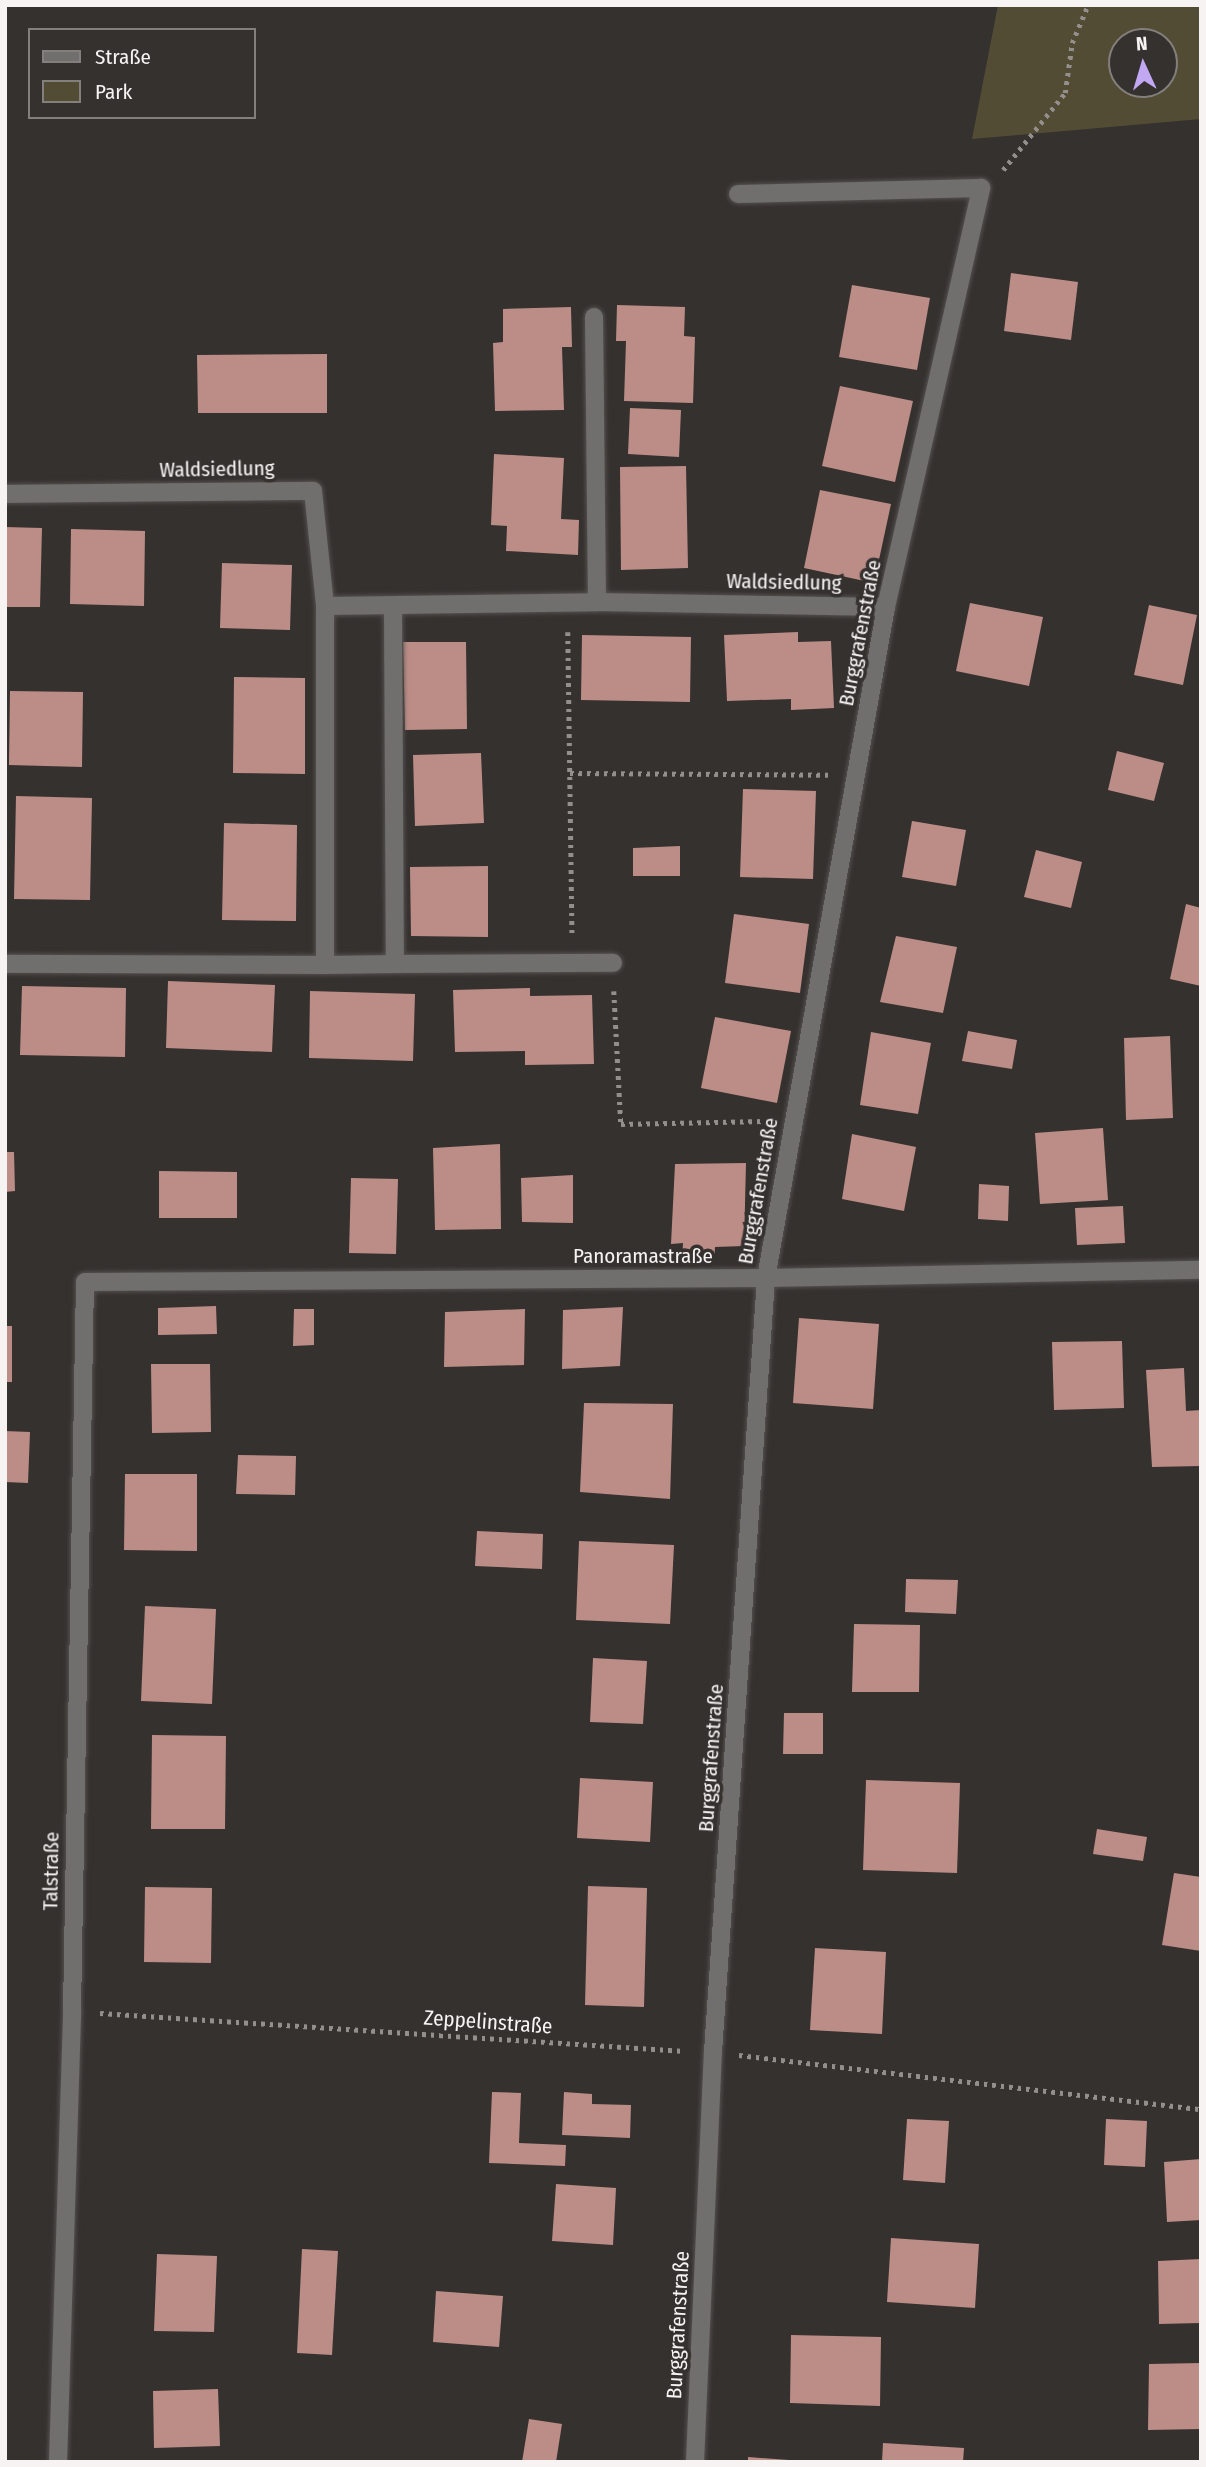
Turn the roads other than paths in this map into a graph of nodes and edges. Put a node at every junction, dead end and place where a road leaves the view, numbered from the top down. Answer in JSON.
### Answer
{"nodes":[{"id":1,"x":738,"y":194,"type":"dead end"},
{"id":2,"x":594,"y":317,"type":"dead end"},
{"id":3,"x":5,"y":494,"type":"edge"},
{"id":4,"x":597,"y":603,"type":"junction"},
{"id":5,"x":325,"y":606,"type":"junction"},
{"id":6,"x":393,"y":606,"type":"junction"},
{"id":7,"x":886,"y":607,"type":"junction"},
{"id":8,"x":613,"y":963,"type":"road end"},
{"id":9,"x":5,"y":964,"type":"edge"},
{"id":10,"x":395,"y":964,"type":"junction"},
{"id":11,"x":325,"y":965,"type":"junction"},
{"id":12,"x":1201,"y":1270,"type":"edge"},
{"id":13,"x":766,"y":1278,"type":"junction"},
{"id":14,"x":85,"y":1282,"type":"joint"},
{"id":15,"x":58,"y":2462,"type":"edge"},
{"id":16,"x":695,"y":2462,"type":"edge"}],
"edges":[{"from":1,"to":7,"type":"street","name":"Burggrafenstraße"},
{"from":2,"to":4,"type":"street"},
{"from":3,"to":5,"type":"street","name":"Waldsiedlung"},
{"from":4,"to":6,"type":"street","name":"Waldsiedlung"},
{"from":4,"to":7,"type":"street","name":"Waldsiedlung"},
{"from":5,"to":6,"type":"street","name":"Waldsiedlung"},
{"from":5,"to":11,"type":"street","name":"Waldsiedlung"},
{"from":6,"to":10,"type":"street"},
{"from":7,"to":13,"type":"street","name":"Burggrafenstraße"},
{"from":8,"to":10,"type":"street"},
{"from":9,"to":11,"type":"street"},
{"from":10,"to":11,"type":"street"},
{"from":12,"to":13,"type":"street","name":"Panoramastraße"},
{"from":13,"to":14,"type":"street","name":"Panoramastraße"},
{"from":13,"to":16,"type":"street","name":"Burggrafenstraße"},
{"from":14,"to":15,"type":"street","name":"Talstraße"}]}
